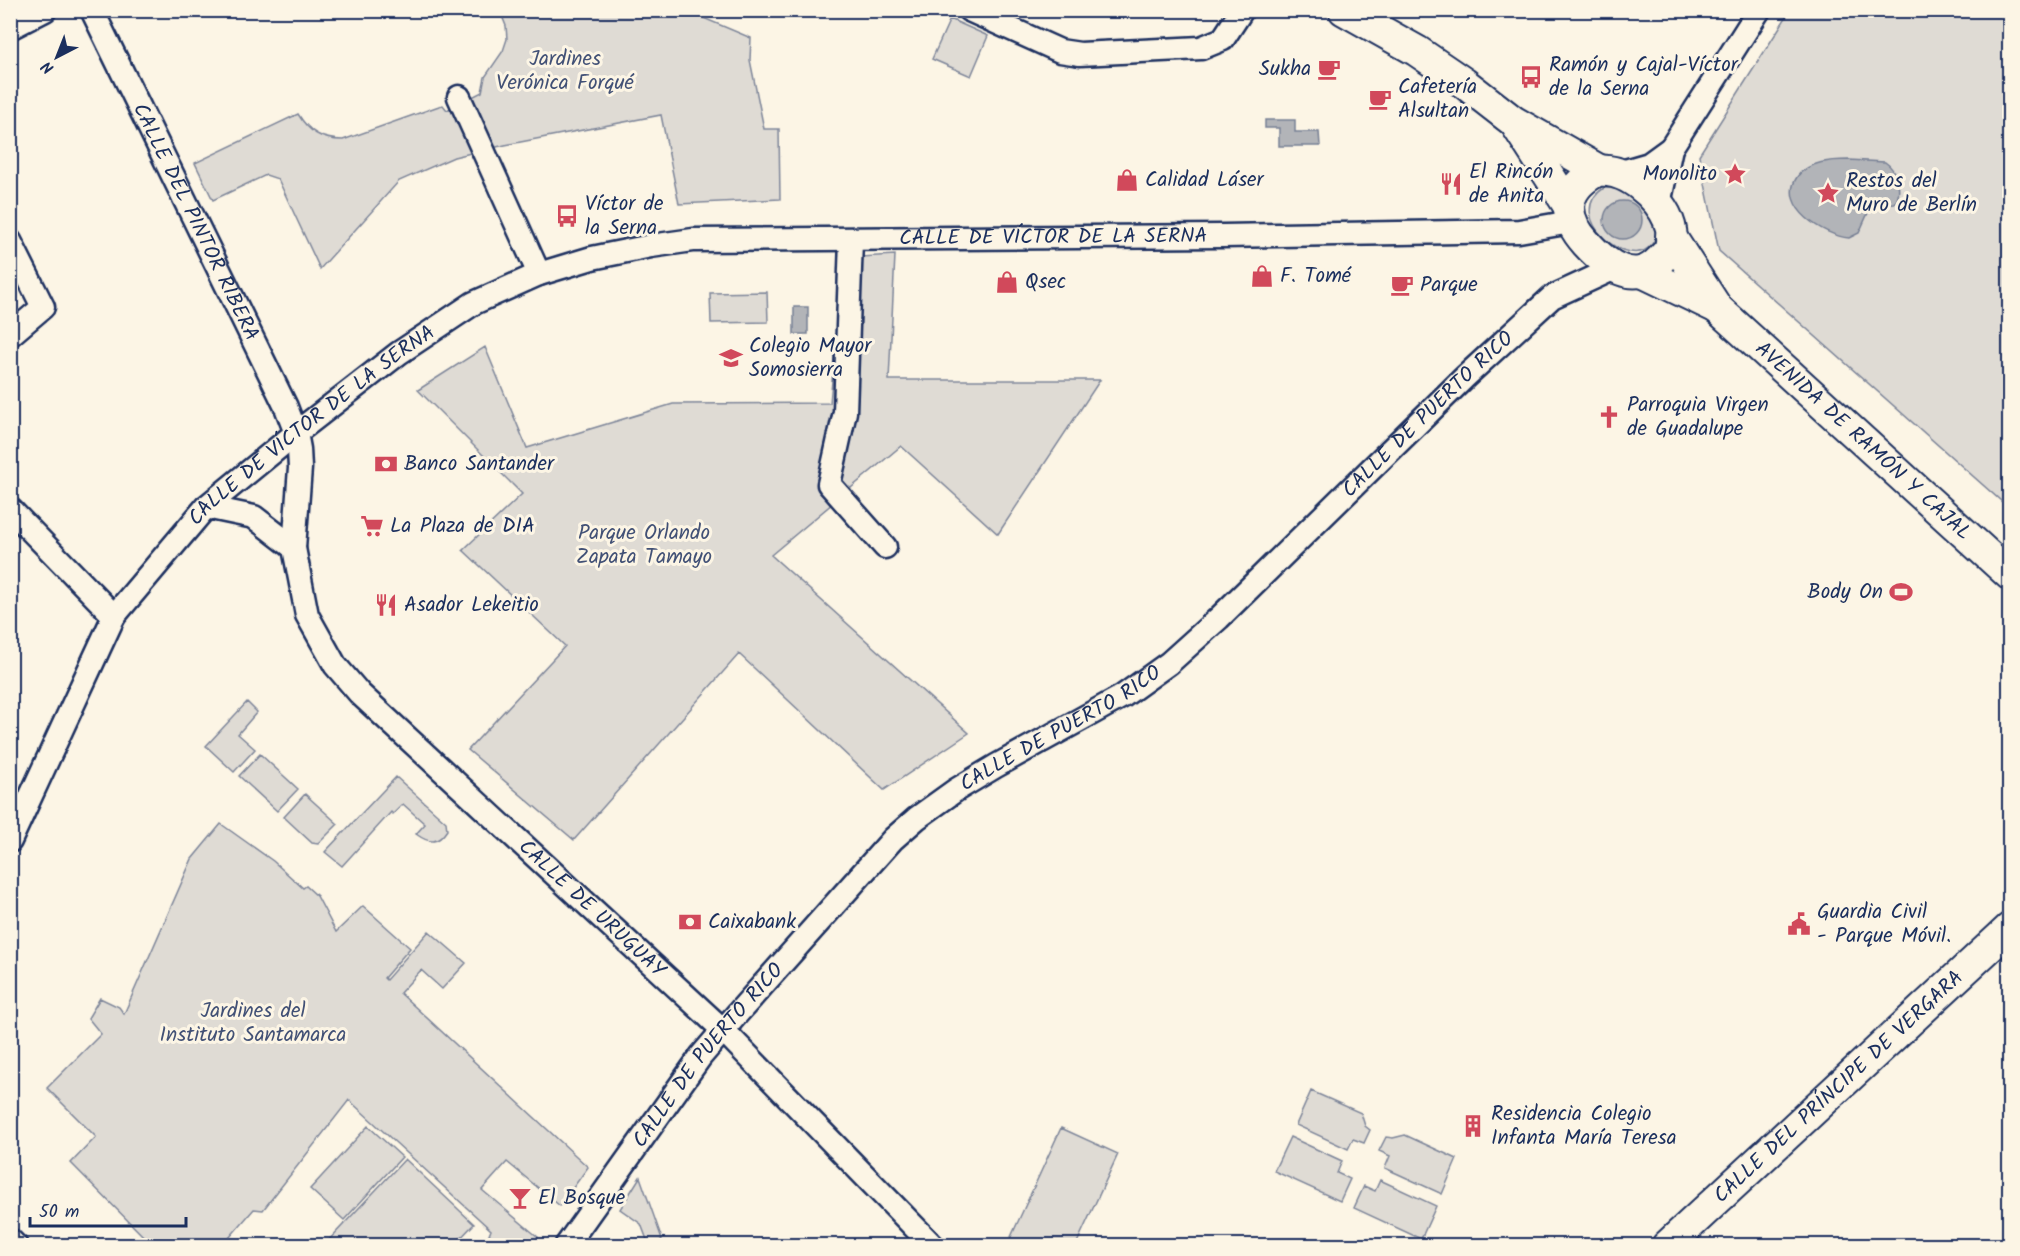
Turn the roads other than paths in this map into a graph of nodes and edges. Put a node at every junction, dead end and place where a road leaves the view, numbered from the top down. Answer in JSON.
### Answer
{"nodes":[{"id":1,"x":45,"y":10,"type":"edge"},
{"id":2,"x":92,"y":10,"type":"edge"},
{"id":3,"x":969,"y":10,"type":"edge"},
{"id":4,"x":1242,"y":10,"type":"edge"},
{"id":5,"x":1759,"y":10,"type":"edge"},
{"id":6,"x":1360,"y":14,"type":"edge"},
{"id":7,"x":10,"y":28,"type":"edge"},
{"id":8,"x":459,"y":97,"type":"dead end"},
{"id":9,"x":1513,"y":121,"type":"junction"},
{"id":10,"x":1671,"y":148,"type":"junction"},
{"id":11,"x":1609,"y":172,"type":"junction"},
{"id":12,"x":1659,"y":204,"type":"junction"},
{"id":13,"x":1570,"y":213,"type":"junction"},
{"id":14,"x":1671,"y":237,"type":"junction"},
{"id":15,"x":851,"y":240,"type":"junction"},
{"id":16,"x":10,"y":241,"type":"edge"},
{"id":17,"x":1628,"y":270,"type":"junction"},
{"id":18,"x":539,"y":274,"type":"junction"},
{"id":19,"x":1717,"y":308,"type":"junction"},
{"id":20,"x":10,"y":335,"type":"edge"},
{"id":21,"x":296,"y":432,"type":"junction"},
{"id":22,"x":206,"y":507,"type":"junction"},
{"id":23,"x":10,"y":509,"type":"edge"},
{"id":24,"x":885,"y":547,"type":"dead end"},
{"id":25,"x":294,"y":548,"type":"junction"},
{"id":26,"x":2010,"y":575,"type":"edge"},
{"id":27,"x":114,"y":616,"type":"junction"},
{"id":28,"x":10,"y":841,"type":"edge"},
{"id":29,"x":2010,"y":928,"type":"edge"},
{"id":30,"x":723,"y":1030,"type":"junction"},
{"id":31,"x":10,"y":1240,"type":"edge"},
{"id":32,"x":16,"y":1245,"type":"edge"},
{"id":33,"x":566,"y":1245,"type":"edge"},
{"id":34,"x":933,"y":1245,"type":"edge"},
{"id":35,"x":1667,"y":1245,"type":"edge"}],
"edges":[{"from":1,"to":7,"type":"street"},
{"from":2,"to":21,"type":"street","name":"CALLE DEL PINTOR RIBERA"},
{"from":3,"to":4,"type":"street"},
{"from":5,"to":10,"type":"street"},
{"from":6,"to":9,"type":"main road"},
{"from":8,"to":18,"type":"street"},
{"from":9,"to":11,"type":"main road"},
{"from":9,"to":13,"type":"main road"},
{"from":10,"to":11,"type":"street"},
{"from":10,"to":12,"type":"street"},
{"from":11,"to":12,"type":"main road"},
{"from":11,"to":13,"type":"main road"},
{"from":12,"to":14,"type":"main road"},
{"from":13,"to":15,"type":"street","name":"CALLE DE VÍCTOR DE LA SERNA"},
{"from":13,"to":17,"type":"main road"},
{"from":14,"to":17,"type":"main road"},
{"from":14,"to":19,"type":"main road","name":"AVENIDA DE RAMÓN Y CAJAL"},
{"from":15,"to":18,"type":"street","name":"CALLE DE VÍCTOR DE LA SERNA"},
{"from":15,"to":24,"type":"street"},
{"from":16,"to":20,"type":"street"},
{"from":17,"to":19,"type":"main road","name":"AVENIDA DE RAMÓN Y CAJAL"},
{"from":17,"to":30,"type":"street","name":"CALLE DE PUERTO RICO"},
{"from":18,"to":21,"type":"street","name":"CALLE DE VÍCTOR DE LA SERNA"},
{"from":19,"to":26,"type":"main road","name":"AVENIDA DE RAMÓN Y CAJAL"},
{"from":21,"to":22,"type":"street","name":"CALLE DE VÍCTOR DE LA SERNA"},
{"from":21,"to":25,"type":"street","name":"CALLE DE URUGUAY"},
{"from":22,"to":25,"type":"street"},
{"from":22,"to":27,"type":"street","name":"CALLE DE VÍCTOR DE LA SERNA"},
{"from":23,"to":27,"type":"street"},
{"from":25,"to":30,"type":"street","name":"CALLE DE URUGUAY"},
{"from":27,"to":28,"type":"street","name":"CALLE DE VÍCTOR DE LA SERNA"},
{"from":29,"to":35,"type":"main road","name":"CALLE DEL PRÍNCIPE DE VERGARA"},
{"from":30,"to":33,"type":"street","name":"CALLE DE PUERTO RICO"},
{"from":30,"to":34,"type":"street","name":"CALLE DE URUGUAY"},
{"from":31,"to":32,"type":"street"}]}
